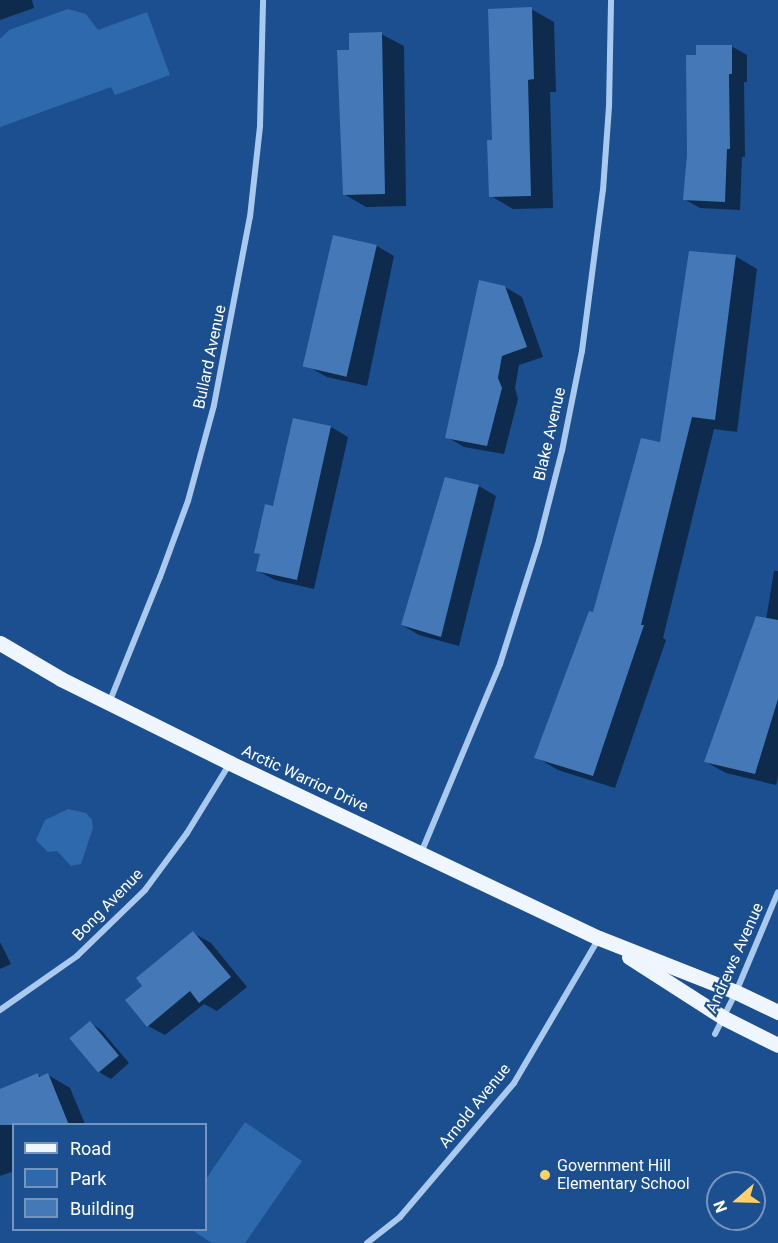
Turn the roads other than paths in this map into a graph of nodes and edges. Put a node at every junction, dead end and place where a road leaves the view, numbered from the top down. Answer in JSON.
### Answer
{"nodes":[{"id":1,"x":263,"y":0,"type":"edge"},
{"id":2,"x":610,"y":0,"type":"edge"},
{"id":3,"x":0,"y":643,"type":"edge"},
{"id":4,"x":109,"y":703,"type":"junction"},
{"id":5,"x":230,"y":763,"type":"junction"},
{"id":6,"x":421,"y":854,"type":"junction"},
{"id":7,"x":778,"y":892,"type":"edge"},
{"id":8,"x":599,"y":938,"type":"junction"},
{"id":9,"x":736,"y":992,"type":"junction"},
{"id":10,"x":0,"y":1010,"type":"edge"},
{"id":11,"x":778,"y":1012,"type":"edge"},
{"id":12,"x":724,"y":1018,"type":"junction"},
{"id":13,"x":716,"y":1034,"type":"dead end"},
{"id":14,"x":778,"y":1045,"type":"edge"},
{"id":15,"x":367,"y":1243,"type":"edge"}],
"edges":[{"from":1,"to":4,"type":"street","name":"Bullard Avenue"},
{"from":2,"to":6,"type":"street","name":"Blake Avenue"},
{"from":3,"to":4,"type":"main road","name":"Arctic Warrior Drive"},
{"from":4,"to":5,"type":"main road","name":"Arctic Warrior Drive"},
{"from":5,"to":6,"type":"main road","name":"Arctic Warrior Drive"},
{"from":5,"to":10,"type":"street","name":"Bong Avenue"},
{"from":6,"to":8,"type":"main road","name":"Arctic Warrior Drive"},
{"from":7,"to":9,"type":"street","name":"Andrews Avenue"},
{"from":8,"to":9,"type":"main road","name":"Arctic Warrior Drive"},
{"from":8,"to":12,"type":"main road","name":"Arctic Warrior Drive"},
{"from":8,"to":15,"type":"street","name":"Arnold Avenue"},
{"from":9,"to":11,"type":"main road","name":"Arctic Warrior Drive"},
{"from":9,"to":12,"type":"street","name":"Andrews Avenue"},
{"from":12,"to":13,"type":"street","name":"Andrews Avenue"},
{"from":12,"to":14,"type":"main road","name":"Arctic Warrior Drive"}]}
